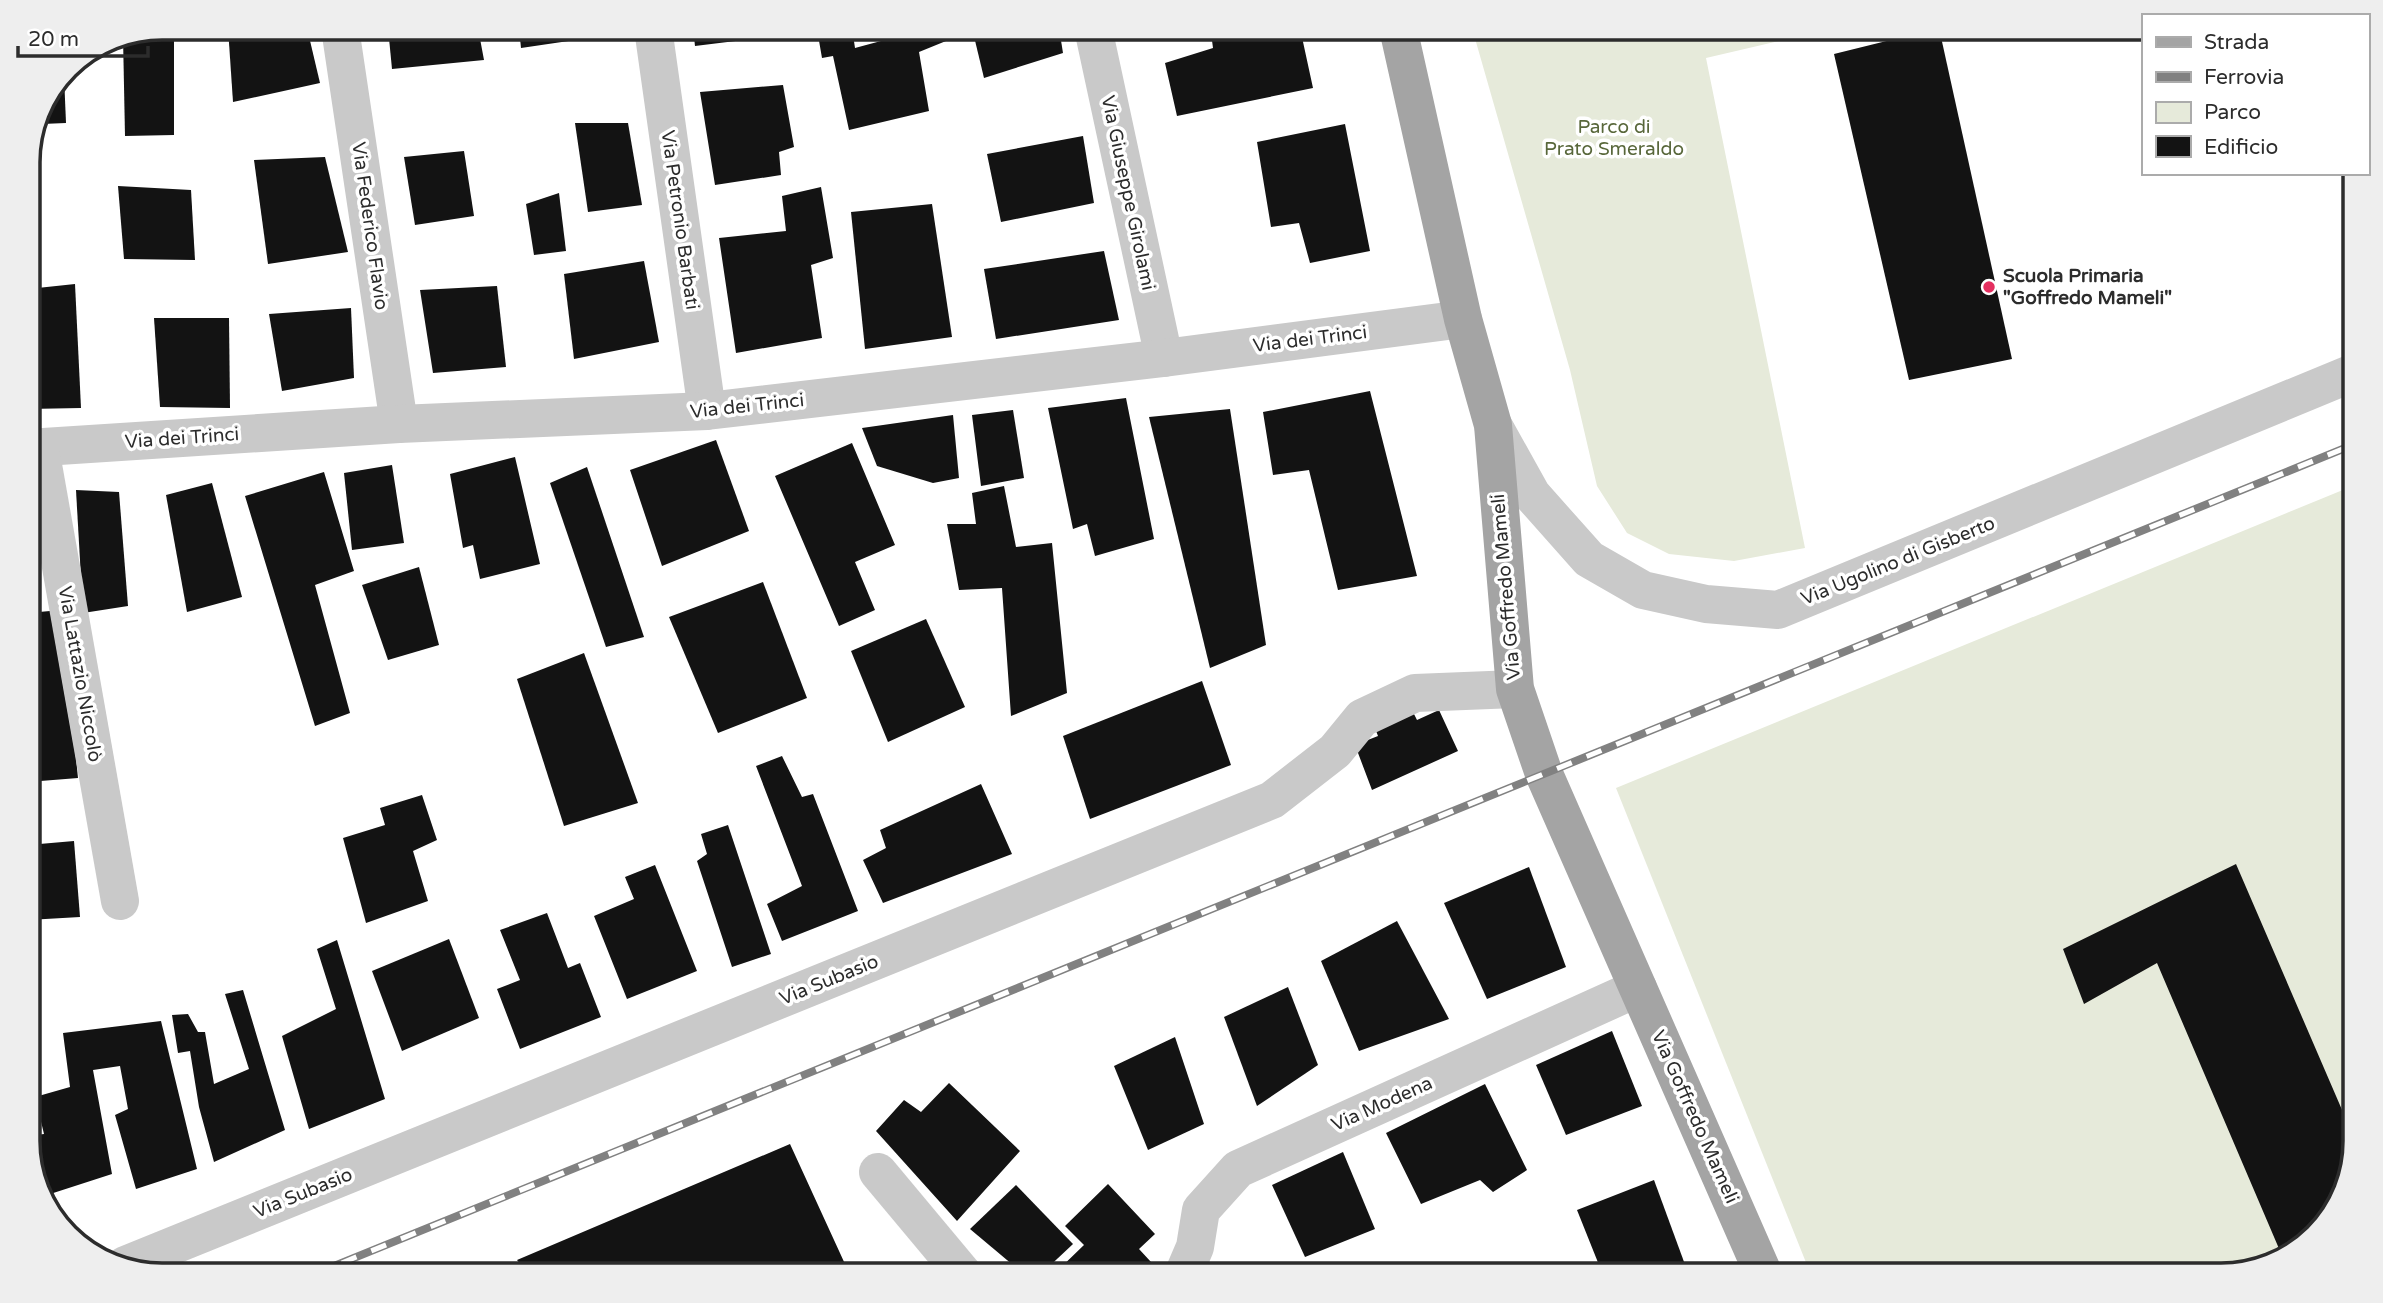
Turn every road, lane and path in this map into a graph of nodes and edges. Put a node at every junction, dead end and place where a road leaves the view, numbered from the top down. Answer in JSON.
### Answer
{"nodes":[{"id":1,"x":342,"y":40,"type":"edge"},
{"id":2,"x":655,"y":40,"type":"edge"},
{"id":3,"x":1096,"y":40,"type":"edge"},
{"id":4,"x":1401,"y":40,"type":"edge"},
{"id":5,"x":1463,"y":319,"type":"junction"},
{"id":6,"x":1164,"y":358,"type":"junction"},
{"id":7,"x":2342,"y":377,"type":"edge"},
{"id":8,"x":708,"y":411,"type":"junction"},
{"id":9,"x":399,"y":424,"type":"junction"},
{"id":10,"x":1493,"y":425,"type":"junction"},
{"id":11,"x":41,"y":448,"type":"edge"},
{"id":12,"x":41,"y":485,"type":"edge"},
{"id":13,"x":1515,"y":689,"type":"junction"},
{"id":14,"x":120,"y":901,"type":"dead end"},
{"id":15,"x":1638,"y":988,"type":"junction"},
{"id":16,"x":878,"y":1172,"type":"dead end"},
{"id":17,"x":137,"y":1260,"type":"edge"},
{"id":18,"x":954,"y":1263,"type":"edge"},
{"id":19,"x":1188,"y":1263,"type":"edge"},
{"id":20,"x":1759,"y":1263,"type":"edge"}],
"edges":[{"from":1,"to":9,"type":"street","name":"Via Federico Flavio"},
{"from":2,"to":8,"type":"street","name":"Via Petronio Barbati"},
{"from":3,"to":6,"type":"street","name":"Via Giuseppe Girolami"},
{"from":4,"to":5,"type":"main road","name":"Via Goffredo Mameli"},
{"from":5,"to":6,"type":"street","name":"Via dei Trinci"},
{"from":5,"to":10,"type":"main road","name":"Via Goffredo Mameli"},
{"from":6,"to":8,"type":"street","name":"Via dei Trinci"},
{"from":7,"to":10,"type":"street","name":"Via Ugolino di Gisberto"},
{"from":8,"to":9,"type":"street","name":"Via dei Trinci"},
{"from":9,"to":11,"type":"street","name":"Via dei Trinci"},
{"from":10,"to":13,"type":"main road","name":"Via Goffredo Mameli"},
{"from":12,"to":14,"type":"street","name":"Via Lattazio Niccolò"},
{"from":13,"to":15,"type":"main road","name":"Via Goffredo Mameli"},
{"from":13,"to":17,"type":"street","name":"Via Subasio"},
{"from":15,"to":19,"type":"street","name":"Via Modena"},
{"from":15,"to":20,"type":"main road","name":"Via Goffredo Mameli"},
{"from":16,"to":18,"type":"street"}]}
